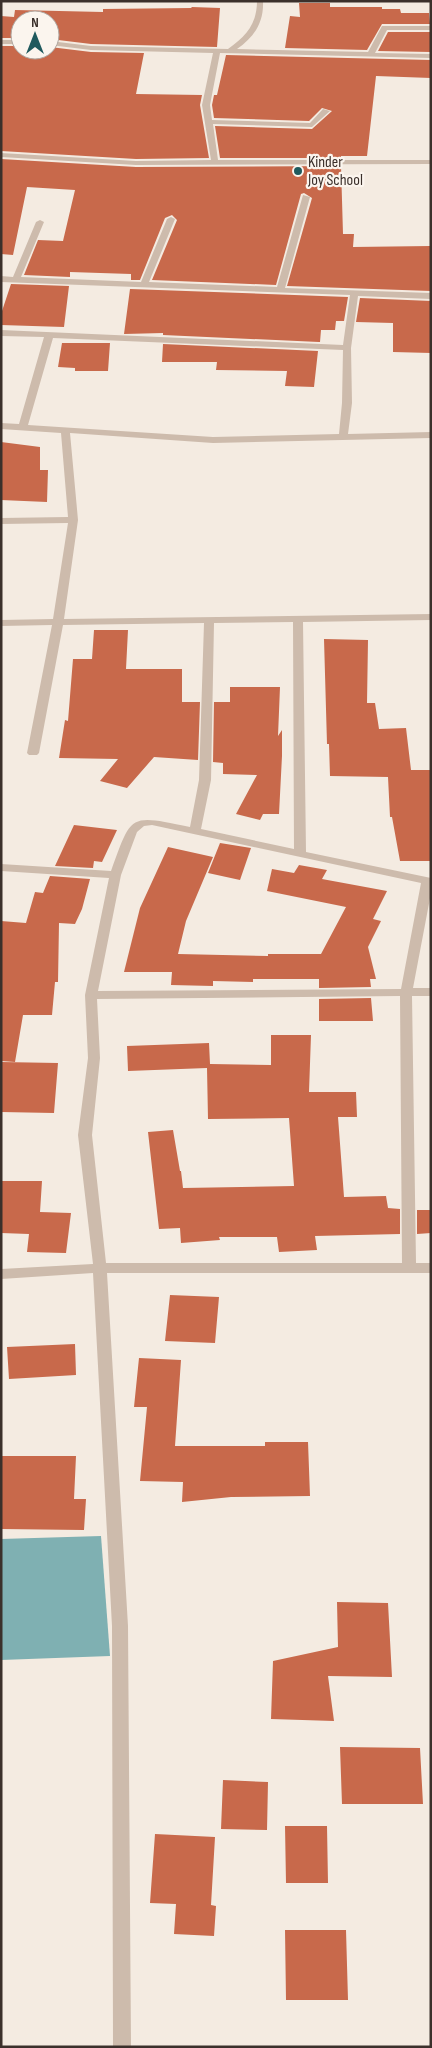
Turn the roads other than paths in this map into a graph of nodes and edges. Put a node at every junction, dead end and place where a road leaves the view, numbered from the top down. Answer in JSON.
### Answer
{"nodes":[{"id":1,"x":260,"y":1,"type":"edge"},
{"id":2,"x":431,"y":28,"type":"edge"},
{"id":3,"x":60,"y":44,"type":"edge"},
{"id":4,"x":217,"y":50,"type":"junction"},
{"id":5,"x":230,"y":51,"type":"junction"},
{"id":6,"x":371,"y":54,"type":"junction"},
{"id":7,"x":431,"y":56,"type":"edge"},
{"id":8,"x":326,"y":110,"type":"dead end"},
{"id":9,"x":208,"y":122,"type":"junction"},
{"id":10,"x":1,"y":155,"type":"edge"},
{"id":11,"x":431,"y":162,"type":"edge"},
{"id":12,"x":215,"y":163,"type":"junction"},
{"id":13,"x":306,"y":197,"type":"dead end"},
{"id":14,"x":172,"y":219,"type":"dead end"},
{"id":15,"x":40,"y":222,"type":"dead end"},
{"id":16,"x":1,"y":279,"type":"edge"},
{"id":17,"x":16,"y":279,"type":"junction"},
{"id":18,"x":144,"y":285,"type":"junction"},
{"id":19,"x":280,"y":291,"type":"junction"},
{"id":20,"x":354,"y":294,"type":"junction"},
{"id":21,"x":431,"y":296,"type":"edge"},
{"id":22,"x":1,"y":332,"type":"edge"},
{"id":23,"x":49,"y":335,"type":"junction"},
{"id":24,"x":346,"y":348,"type":"junction"},
{"id":25,"x":1,"y":426,"type":"edge"},
{"id":26,"x":23,"y":428,"type":"junction"},
{"id":27,"x":65,"y":431,"type":"junction"},
{"id":28,"x":431,"y":435,"type":"edge"},
{"id":29,"x":343,"y":436,"type":"junction"},
{"id":30,"x":73,"y":520,"type":"junction"},
{"id":31,"x":1,"y":521,"type":"edge"},
{"id":32,"x":431,"y":617,"type":"edge"},
{"id":33,"x":298,"y":618,"type":"junction"},
{"id":34,"x":209,"y":619,"type":"junction"},
{"id":35,"x":1,"y":623,"type":"edge"},
{"id":36,"x":58,"y":623,"type":"junction"},
{"id":37,"x":33,"y":753,"type":"dead end"},
{"id":38,"x":195,"y":830,"type":"junction"},
{"id":39,"x":300,"y":854,"type":"junction"},
{"id":40,"x":1,"y":867,"type":"edge"},
{"id":41,"x":115,"y":875,"type":"junction"},
{"id":42,"x":429,"y":882,"type":"edge"},
{"id":43,"x":406,"y":992,"type":"junction"},
{"id":44,"x":431,"y":992,"type":"edge"},
{"id":45,"x":91,"y":995,"type":"junction"},
{"id":46,"x":100,"y":1268,"type":"junction"},
{"id":47,"x":431,"y":1268,"type":"edge"},
{"id":48,"x":409,"y":1269,"type":"junction"},
{"id":49,"x":1,"y":1274,"type":"edge"},
{"id":50,"x":122,"y":2047,"type":"edge"}],
"edges":[{"from":1,"to":5,"type":"street"},
{"from":2,"to":6,"type":"street"},
{"from":3,"to":4,"type":"street"},
{"from":4,"to":5,"type":"street"},
{"from":4,"to":9,"type":"street"},
{"from":5,"to":6,"type":"street"},
{"from":6,"to":7,"type":"street"},
{"from":8,"to":9,"type":"street"},
{"from":9,"to":12,"type":"street"},
{"from":10,"to":12,"type":"street"},
{"from":11,"to":12,"type":"street"},
{"from":13,"to":19,"type":"street"},
{"from":14,"to":18,"type":"street"},
{"from":15,"to":17,"type":"street"},
{"from":16,"to":17,"type":"street"},
{"from":17,"to":18,"type":"street"},
{"from":18,"to":19,"type":"street"},
{"from":19,"to":20,"type":"street"},
{"from":20,"to":21,"type":"street"},
{"from":20,"to":24,"type":"street"},
{"from":22,"to":23,"type":"street"},
{"from":23,"to":24,"type":"street"},
{"from":23,"to":26,"type":"street"},
{"from":24,"to":29,"type":"street"},
{"from":25,"to":26,"type":"street"},
{"from":26,"to":27,"type":"street"},
{"from":27,"to":29,"type":"street"},
{"from":27,"to":30,"type":"street"},
{"from":28,"to":29,"type":"street"},
{"from":30,"to":31,"type":"street"},
{"from":30,"to":36,"type":"street"},
{"from":32,"to":33,"type":"street"},
{"from":33,"to":34,"type":"street"},
{"from":33,"to":39,"type":"street"},
{"from":34,"to":36,"type":"street"},
{"from":34,"to":38,"type":"street"},
{"from":35,"to":36,"type":"street"},
{"from":36,"to":37,"type":"street"},
{"from":38,"to":39,"type":"street"},
{"from":38,"to":41,"type":"street"},
{"from":39,"to":42,"type":"street"},
{"from":40,"to":41,"type":"street"},
{"from":41,"to":45,"type":"street"},
{"from":42,"to":43,"type":"street"},
{"from":43,"to":44,"type":"street"},
{"from":43,"to":45,"type":"street"},
{"from":43,"to":48,"type":"street"},
{"from":45,"to":46,"type":"street"},
{"from":46,"to":48,"type":"street"},
{"from":46,"to":49,"type":"street"},
{"from":46,"to":50,"type":"street"},
{"from":47,"to":48,"type":"street"}]}
